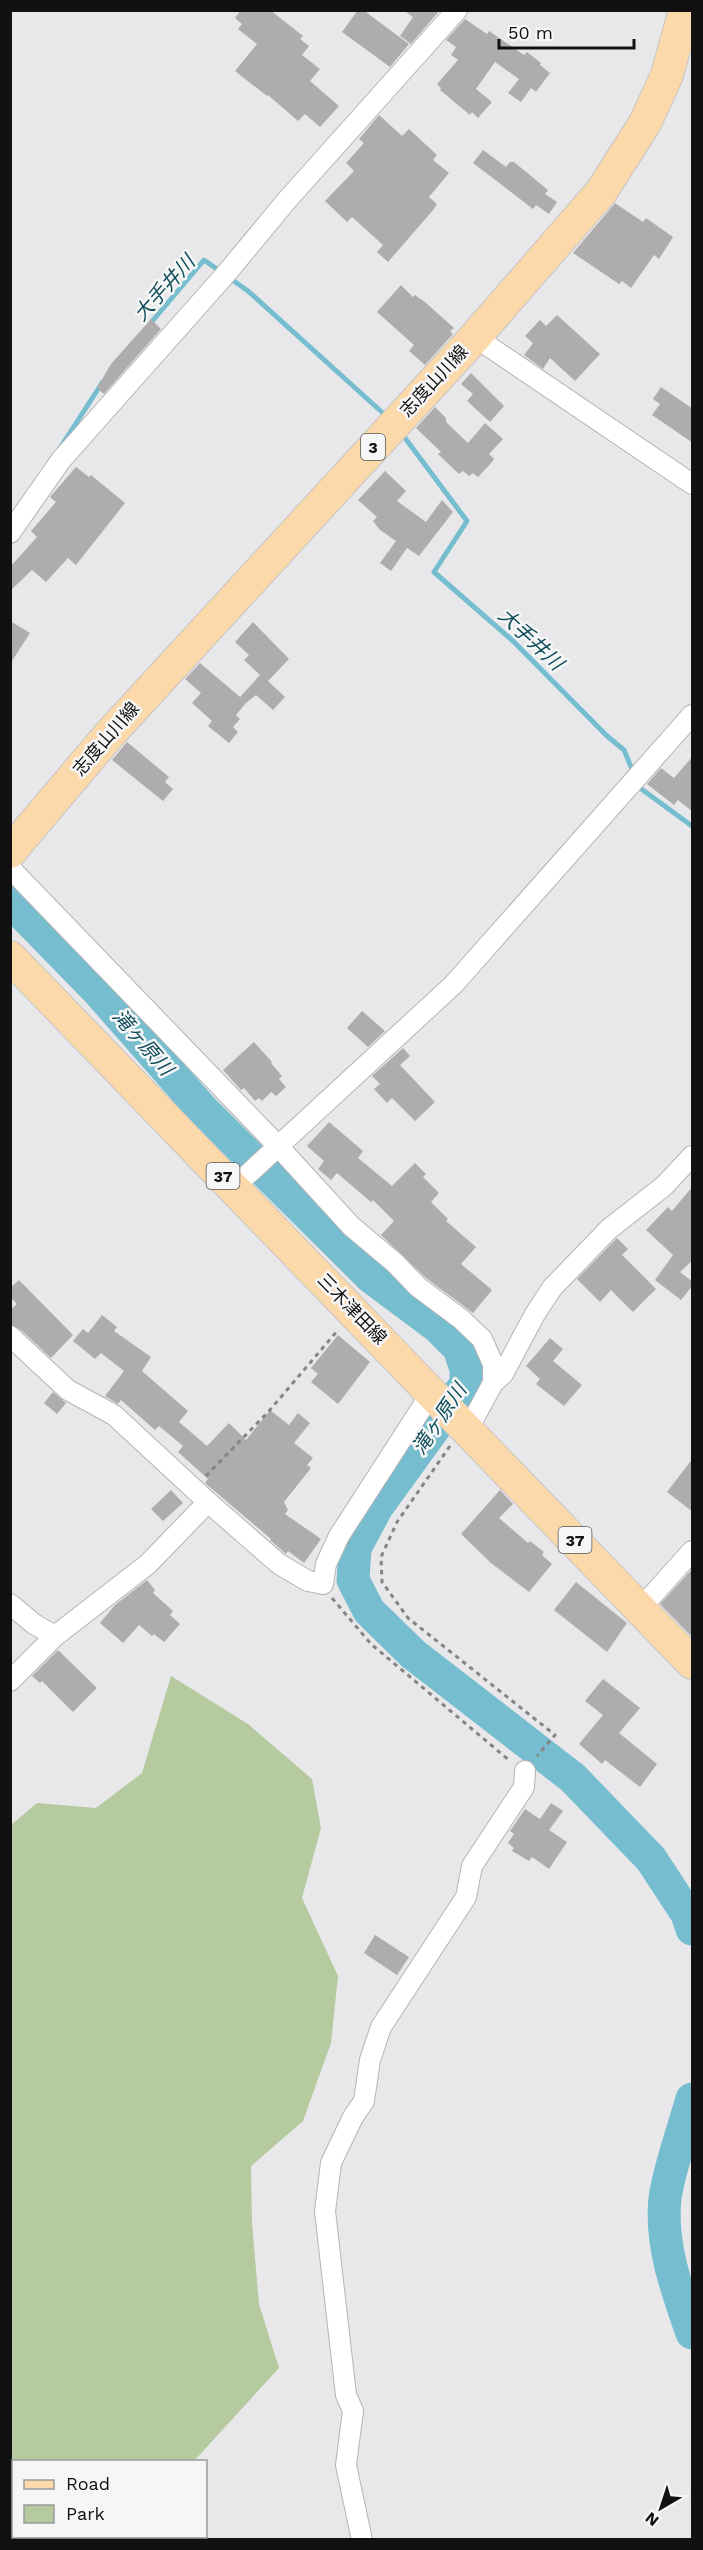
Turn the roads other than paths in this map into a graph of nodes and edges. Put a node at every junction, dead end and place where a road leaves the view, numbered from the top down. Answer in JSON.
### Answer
{"nodes":[{"id":1,"x":458,"y":10,"type":"edge"},
{"id":2,"x":685,"y":10,"type":"edge"},
{"id":3,"x":475,"y":337,"type":"junction"},
{"id":4,"x":693,"y":484,"type":"edge"},
{"id":5,"x":10,"y":533,"type":"edge"},
{"id":6,"x":693,"y":715,"type":"edge"},
{"id":7,"x":10,"y":852,"type":"edge"},
{"id":8,"x":10,"y":868,"type":"edge"},
{"id":9,"x":10,"y":957,"type":"edge"},
{"id":10,"x":274,"y":1150,"type":"junction"},
{"id":11,"x":693,"y":1156,"type":"edge"},
{"id":12,"x":238,"y":1183,"type":"junction"},
{"id":13,"x":10,"y":1336,"type":"edge"},
{"id":14,"x":493,"y":1383,"type":"junction"},
{"id":15,"x":434,"y":1394,"type":"junction"},
{"id":16,"x":463,"y":1424,"type":"junction"},
{"id":17,"x":200,"y":1496,"type":"junction"},
{"id":18,"x":693,"y":1551,"type":"edge"},
{"id":19,"x":10,"y":1604,"type":"edge"},
{"id":20,"x":641,"y":1608,"type":"junction"},
{"id":21,"x":55,"y":1636,"type":"junction"},
{"id":22,"x":693,"y":1663,"type":"edge"},
{"id":23,"x":10,"y":1681,"type":"edge"},
{"id":24,"x":528,"y":1767,"type":"road end"},
{"id":25,"x":362,"y":2540,"type":"edge"}],
"edges":[{"from":1,"to":5,"type":"street"},
{"from":2,"to":3,"type":"main road","name":"志度山川線","number":"3"},
{"from":3,"to":4,"type":"street"},
{"from":3,"to":7,"type":"main road","name":"志度山川線","number":"3"},
{"from":6,"to":10,"type":"street"},
{"from":8,"to":10,"type":"street"},
{"from":9,"to":12,"type":"main road","name":"三木津田線","number":"37"},
{"from":10,"to":12,"type":"street"},
{"from":10,"to":14,"type":"street"},
{"from":11,"to":14,"type":"street"},
{"from":12,"to":15,"type":"main road","name":"三木津田線","number":"37"},
{"from":13,"to":17,"type":"street"},
{"from":14,"to":16,"type":"street"},
{"from":15,"to":16,"type":"main road","name":"三木津田線","number":"37"},
{"from":15,"to":17,"type":"street"},
{"from":16,"to":20,"type":"main road","name":"三木津田線","number":"37"},
{"from":17,"to":21,"type":"street"},
{"from":18,"to":20,"type":"street"},
{"from":19,"to":21,"type":"street"},
{"from":20,"to":22,"type":"main road","name":"三木津田線","number":"37"},
{"from":21,"to":23,"type":"street"},
{"from":24,"to":25,"type":"street"}]}
